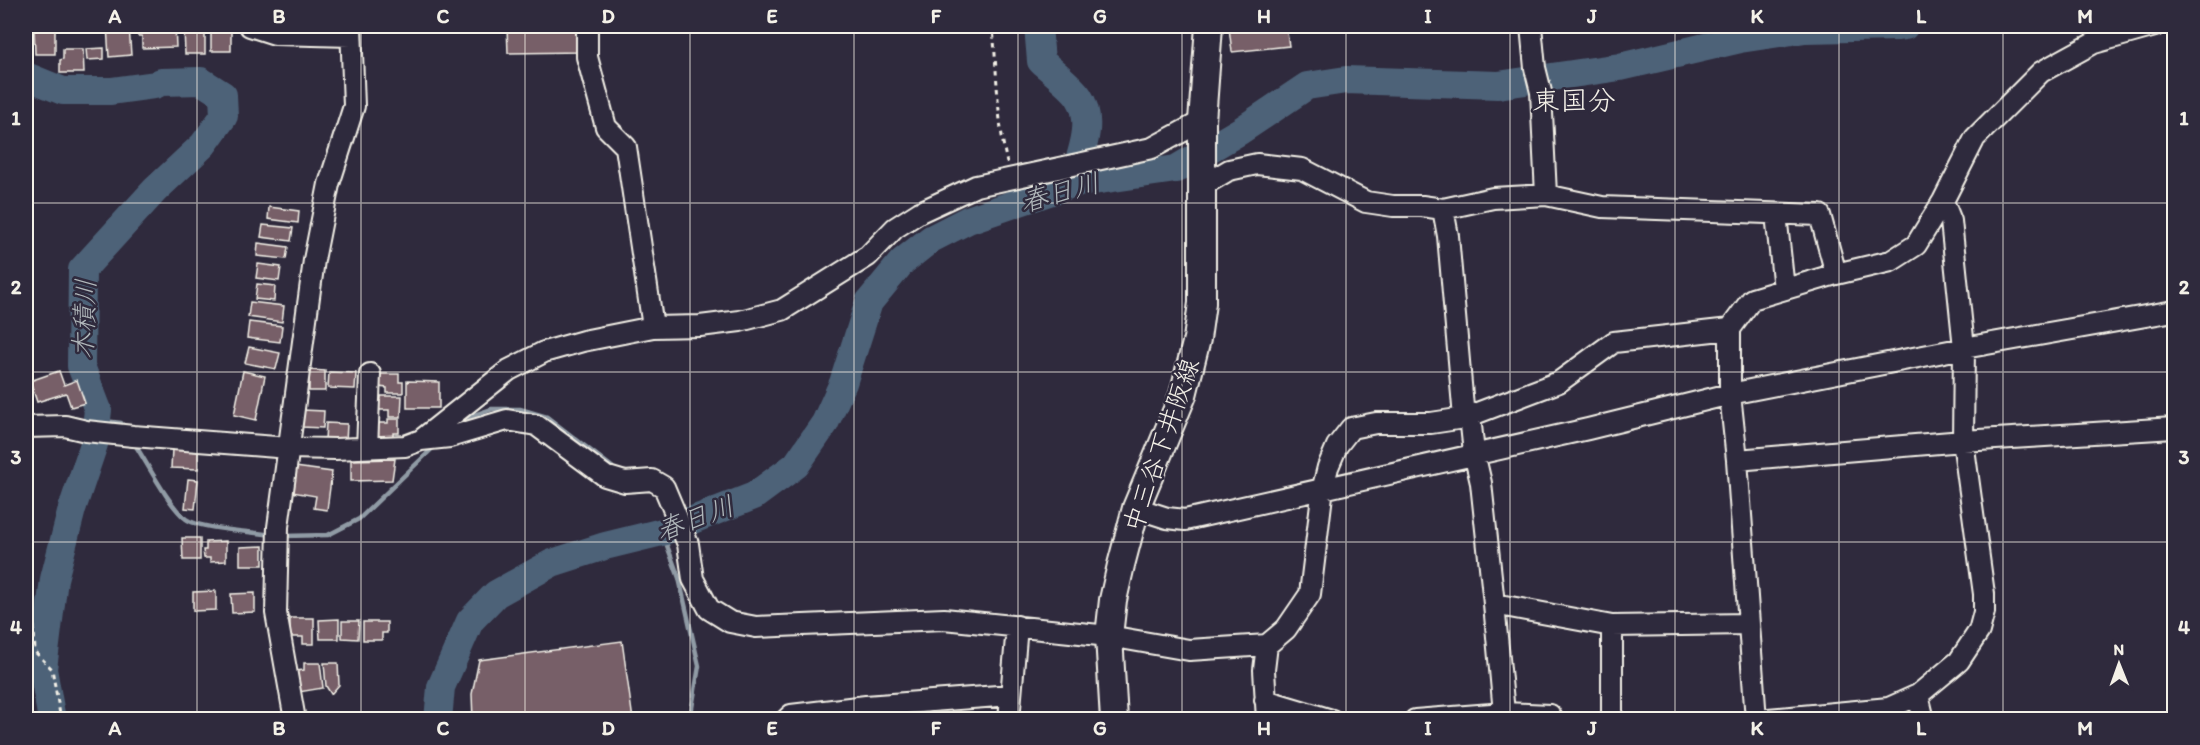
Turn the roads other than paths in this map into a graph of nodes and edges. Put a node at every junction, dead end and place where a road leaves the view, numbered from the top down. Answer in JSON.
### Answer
{"nodes":[{"id":1,"x":250,"y":26,"type":"edge"},
{"id":2,"x":587,"y":26,"type":"edge"},
{"id":3,"x":1209,"y":26,"type":"edge"},
{"id":4,"x":1531,"y":26,"type":"edge"},
{"id":5,"x":2155,"y":26,"type":"edge"},
{"id":6,"x":351,"y":31,"type":"edge"},
{"id":7,"x":1202,"y":127,"type":"junction"},
{"id":8,"x":1202,"y":184,"type":"junction"},
{"id":9,"x":1546,"y":195,"type":"junction"},
{"id":10,"x":1943,"y":201,"type":"junction"},
{"id":11,"x":1443,"y":209,"type":"junction"},
{"id":12,"x":1776,"y":214,"type":"junction"},
{"id":13,"x":1836,"y":274,"type":"junction"},
{"id":14,"x":1784,"y":289,"type":"junction"},
{"id":15,"x":2175,"y":311,"type":"edge"},
{"id":16,"x":653,"y":327,"type":"junction"},
{"id":17,"x":1730,"y":329,"type":"junction"},
{"id":18,"x":1964,"y":348,"type":"junction"},
{"id":19,"x":370,"y":374,"type":"dead end"},
{"id":20,"x":1730,"y":394,"type":"junction"},
{"id":21,"x":1467,"y":417,"type":"junction"},
{"id":22,"x":26,"y":427,"type":"edge"},
{"id":23,"x":2175,"y":428,"type":"edge"},
{"id":24,"x":421,"y":440,"type":"junction"},
{"id":25,"x":1963,"y":441,"type":"junction"},
{"id":26,"x":289,"y":448,"type":"junction"},
{"id":27,"x":367,"y":448,"type":"junction"},
{"id":28,"x":1474,"y":453,"type":"junction"},
{"id":29,"x":1737,"y":460,"type":"junction"},
{"id":30,"x":1323,"y":487,"type":"junction"},
{"id":31,"x":1136,"y":508,"type":"junction"},
{"id":32,"x":1494,"y":604,"type":"junction"},
{"id":33,"x":1749,"y":624,"type":"junction"},
{"id":34,"x":1017,"y":626,"type":"junction"},
{"id":35,"x":1612,"y":626,"type":"junction"},
{"id":36,"x":1109,"y":636,"type":"junction"},
{"id":37,"x":1267,"y":645,"type":"junction"},
{"id":38,"x":1011,"y":695,"type":"junction"},
{"id":39,"x":1918,"y":695,"type":"junction"},
{"id":40,"x":1266,"y":710,"type":"edge"},
{"id":41,"x":1504,"y":713,"type":"junction"},
{"id":42,"x":1524,"y":717,"type":"edge"},
{"id":43,"x":295,"y":720,"type":"edge"},
{"id":44,"x":786,"y":720,"type":"edge"},
{"id":45,"x":1009,"y":720,"type":"edge"},
{"id":46,"x":1114,"y":720,"type":"edge"},
{"id":47,"x":1332,"y":720,"type":"edge"},
{"id":48,"x":1415,"y":720,"type":"edge"},
{"id":49,"x":1553,"y":720,"type":"edge"},
{"id":50,"x":1612,"y":720,"type":"edge"},
{"id":51,"x":1756,"y":720,"type":"edge"},
{"id":52,"x":1923,"y":720,"type":"edge"}],
"edges":[{"from":1,"to":6,"type":"street"},
{"from":2,"to":16,"type":"street"},
{"from":3,"to":7,"type":"main road","name":"中三谷下井阪線"},
{"from":4,"to":9,"type":"street"},
{"from":5,"to":10,"type":"street"},
{"from":6,"to":26,"type":"street"},
{"from":7,"to":8,"type":"main road","name":"中三谷下井阪線"},
{"from":7,"to":16,"type":"street"},
{"from":8,"to":11,"type":"street"},
{"from":8,"to":31,"type":"main road","name":"中三谷下井阪線"},
{"from":9,"to":11,"type":"street"},
{"from":9,"to":12,"type":"street"},
{"from":10,"to":13,"type":"street"},
{"from":10,"to":18,"type":"street"},
{"from":11,"to":21,"type":"street"},
{"from":12,"to":13,"type":"street"},
{"from":12,"to":14,"type":"street"},
{"from":13,"to":14,"type":"street"},
{"from":14,"to":17,"type":"street"},
{"from":15,"to":18,"type":"street"},
{"from":16,"to":24,"type":"street"},
{"from":17,"to":20,"type":"street"},
{"from":17,"to":21,"type":"street"},
{"from":18,"to":20,"type":"street"},
{"from":18,"to":25,"type":"street"},
{"from":19,"to":27,"type":"street"},
{"from":20,"to":28,"type":"street"},
{"from":20,"to":29,"type":"street"},
{"from":21,"to":28,"type":"street"},
{"from":21,"to":30,"type":"street"},
{"from":22,"to":26,"type":"street"},
{"from":23,"to":25,"type":"street"},
{"from":24,"to":27,"type":"street"},
{"from":24,"to":34,"type":"street"},
{"from":25,"to":29,"type":"street"},
{"from":25,"to":39,"type":"street"},
{"from":26,"to":27,"type":"street"},
{"from":26,"to":43,"type":"street"},
{"from":28,"to":30,"type":"street"},
{"from":28,"to":32,"type":"street"},
{"from":29,"to":33,"type":"street"},
{"from":30,"to":31,"type":"street"},
{"from":30,"to":37,"type":"street"},
{"from":31,"to":36,"type":"main road","name":"中三谷下井阪線"},
{"from":32,"to":35,"type":"street"},
{"from":32,"to":41,"type":"street"},
{"from":33,"to":35,"type":"street"},
{"from":33,"to":51,"type":"street"},
{"from":34,"to":36,"type":"street"},
{"from":34,"to":38,"type":"street"},
{"from":35,"to":50,"type":"street"},
{"from":36,"to":37,"type":"street"},
{"from":36,"to":46,"type":"main road","name":"中三谷下井阪線"},
{"from":37,"to":40,"type":"street"},
{"from":38,"to":44,"type":"street"},
{"from":38,"to":45,"type":"street"},
{"from":39,"to":51,"type":"street"},
{"from":39,"to":52,"type":"street"},
{"from":40,"to":47,"type":"street"},
{"from":41,"to":42,"type":"street"},
{"from":41,"to":48,"type":"street"},
{"from":42,"to":49,"type":"street"}]}
